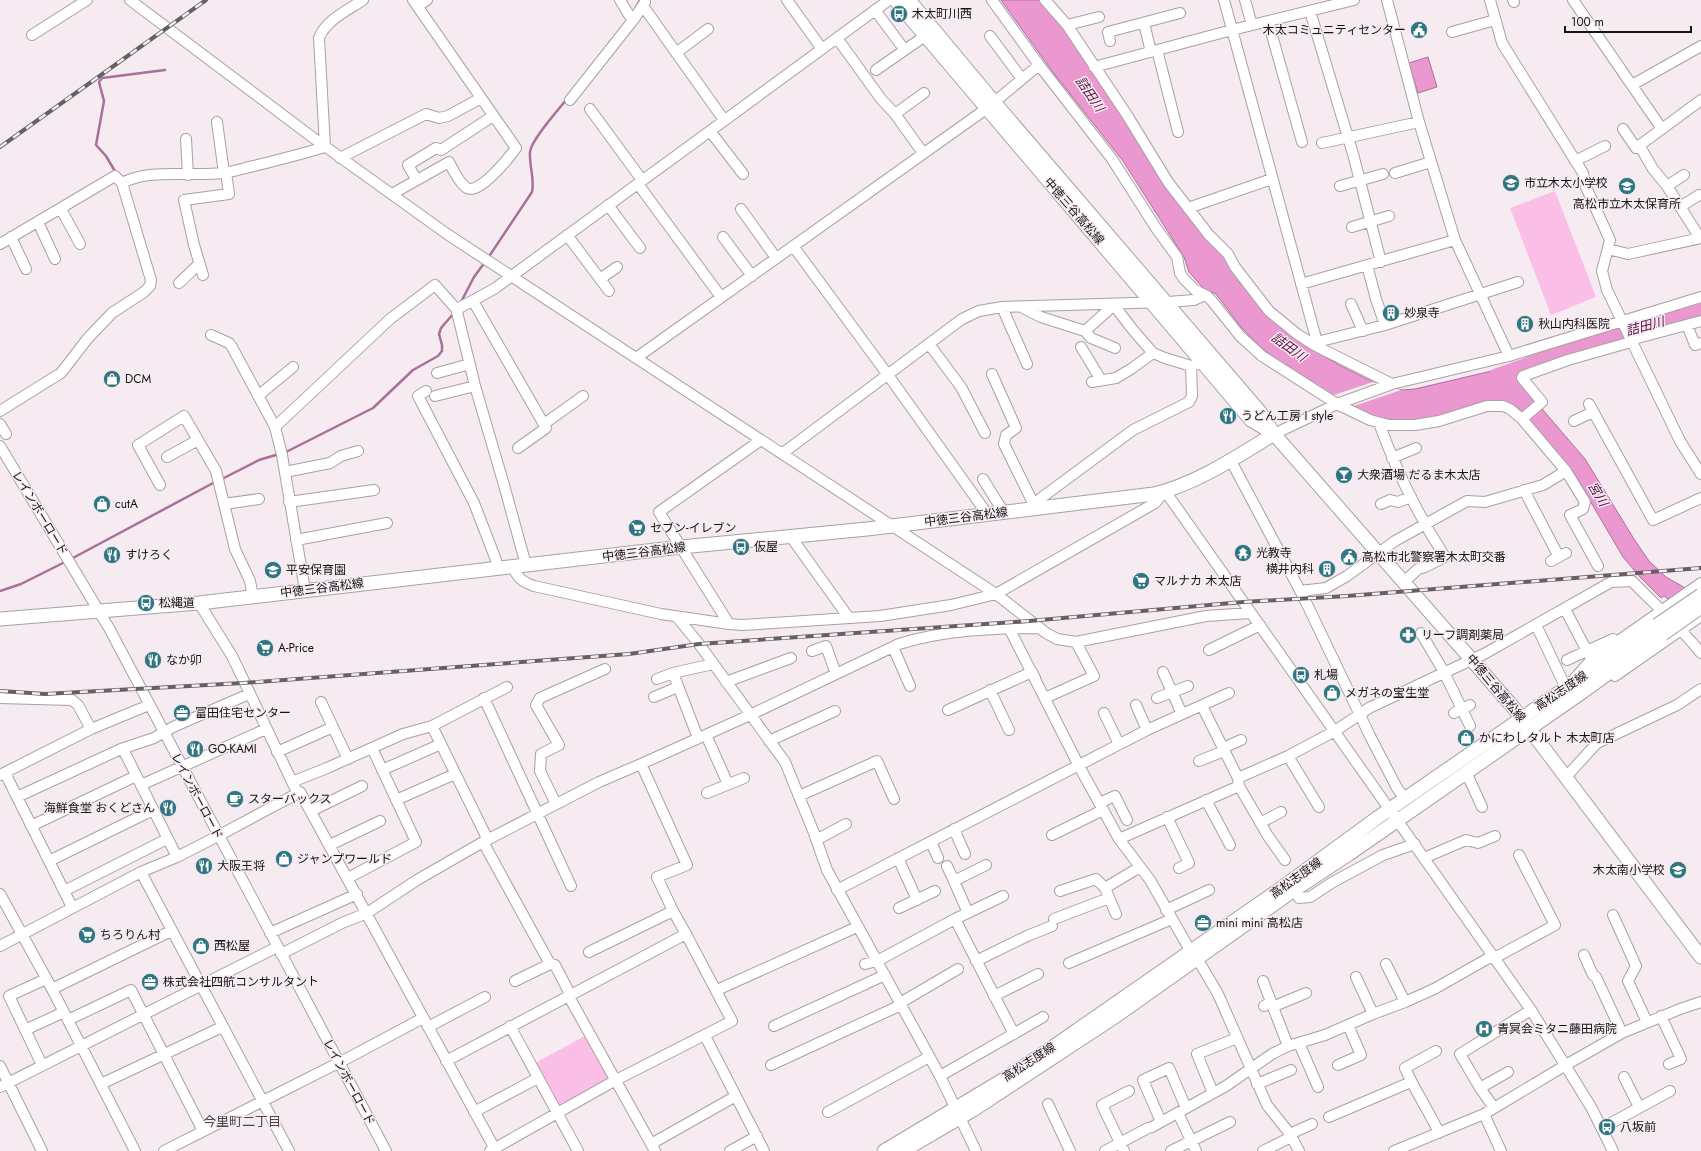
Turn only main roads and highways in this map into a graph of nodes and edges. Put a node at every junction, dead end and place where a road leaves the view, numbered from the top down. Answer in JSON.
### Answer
{"nodes":[{"id":1,"x":895,"y":0,"type":"edge"},
{"id":2,"x":909,"y":0,"type":"edge"},
{"id":3,"x":990,"y":105,"type":"junction"},
{"id":4,"x":1274,"y":434,"type":"junction"},
{"id":5,"x":1699,"y":589,"type":"edge"},
{"id":6,"x":1700,"y":616,"type":"edge"},
{"id":7,"x":0,"y":619,"type":"edge"},
{"id":8,"x":1660,"y":630,"type":"junction"},
{"id":9,"x":1526,"y":723,"type":"junction"},
{"id":10,"x":1394,"y":815,"type":"junction"},
{"id":11,"x":1194,"y":955,"type":"junction"},
{"id":12,"x":1701,"y":957,"type":"edge"},
{"id":13,"x":958,"y":1112,"type":"junction"},
{"id":14,"x":884,"y":1151,"type":"edge"},
{"id":15,"x":903,"y":1151,"type":"edge"}],
"edges":[{"from":1,"to":3,"type":"main road","name":"中徳三谷高松線"},
{"from":2,"to":3,"type":"main road","name":"中徳三谷高松線"},
{"from":3,"to":4,"type":"main road","name":"中徳三谷高松線"},
{"from":3,"to":4,"type":"main road","name":"中徳三谷高松線"},
{"from":4,"to":7,"type":"main road","name":"中徳三谷高松線"},
{"from":4,"to":9,"type":"main road","name":"中徳三谷高松線"},
{"from":5,"to":8,"type":"main road","name":"高松志度線","bridge":true},
{"from":6,"to":8,"type":"main road","name":"高松志度線","bridge":true},
{"from":8,"to":9,"type":"main road","name":"高松志度線"},
{"from":8,"to":9,"type":"main road","name":"高松志度線"},
{"from":9,"to":10,"type":"main road","name":"高松志度線"},
{"from":9,"to":10,"type":"main road","name":"高松志度線"},
{"from":9,"to":12,"type":"main road","name":"中徳三谷高松線"},
{"from":10,"to":11,"type":"main road","name":"高松志度線"},
{"from":10,"to":11,"type":"main road","name":"高松志度線"},
{"from":11,"to":13,"type":"main road","name":"高松志度線"},
{"from":13,"to":14,"type":"main road","name":"高松志度線"},
{"from":13,"to":15,"type":"main road","name":"高松志度線"}]}
